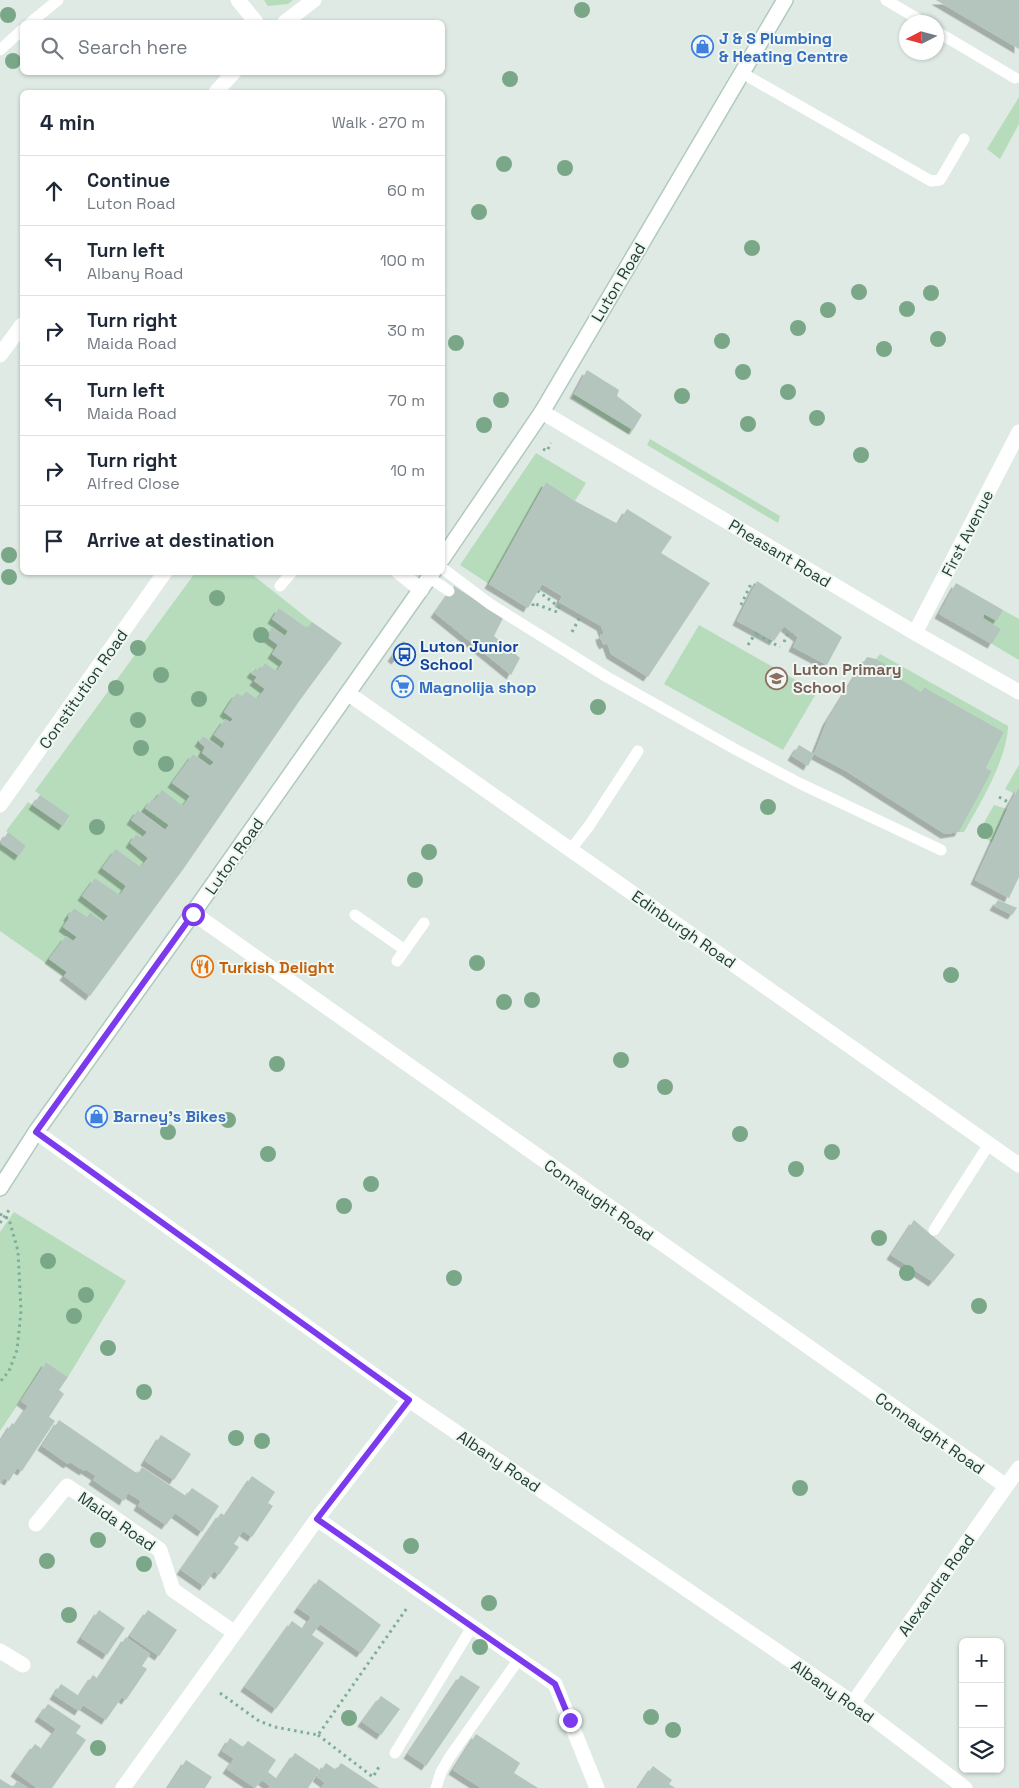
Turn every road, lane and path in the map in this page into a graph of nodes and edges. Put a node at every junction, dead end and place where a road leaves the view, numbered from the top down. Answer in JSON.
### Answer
{"nodes":[{"id":1,"x":58,"y":0,"type":"edge"},
{"id":2,"x":238,"y":0,"type":"edge"},
{"id":3,"x":314,"y":0,"type":"edge"},
{"id":4,"x":785,"y":0,"type":"edge"},
{"id":5,"x":886,"y":0,"type":"edge"},
{"id":6,"x":911,"y":15,"type":"edge"},
{"id":7,"x":33,"y":20,"type":"edge"},
{"id":8,"x":254,"y":20,"type":"edge"},
{"id":9,"x":289,"y":20,"type":"edge"},
{"id":10,"x":20,"y":32,"type":"edge"},
{"id":11,"x":944,"y":36,"type":"edge"},
{"id":12,"x":0,"y":50,"type":"edge"},
{"id":13,"x":742,"y":73,"type":"junction"},
{"id":14,"x":231,"y":75,"type":"edge"},
{"id":15,"x":1015,"y":78,"type":"dead end"},
{"id":16,"x":218,"y":90,"type":"edge"},
{"id":17,"x":964,"y":139,"type":"dead end"},
{"id":18,"x":20,"y":329,"type":"edge"},
{"id":19,"x":0,"y":354,"type":"edge"},
{"id":20,"x":542,"y":412,"type":"junction"},
{"id":21,"x":1019,"y":432,"type":"edge"},
{"id":22,"x":445,"y":555,"type":"edge"},
{"id":23,"x":445,"y":570,"type":"edge"},
{"id":24,"x":163,"y":575,"type":"edge"},
{"id":25,"x":289,"y":575,"type":"edge"},
{"id":26,"x":410,"y":575,"type":"edge"},
{"id":27,"x":428,"y":580,"type":"edge"},
{"id":28,"x":755,"y":585,"type":"dead end"},
{"id":29,"x":280,"y":586,"type":"dead end"},
{"id":30,"x":449,"y":591,"type":"dead end"},
{"id":31,"x":538,"y":591,"type":"dead end"},
{"id":32,"x":741,"y":604,"type":"dead end"},
{"id":33,"x":540,"y":611,"type":"dead end"},
{"id":34,"x":581,"y":615,"type":"dead end"},
{"id":35,"x":790,"y":631,"type":"dead end"},
{"id":36,"x":916,"y":633,"type":"junction"},
{"id":37,"x":570,"y":636,"type":"dead end"},
{"id":38,"x":784,"y":642,"type":"dead end"},
{"id":39,"x":748,"y":645,"type":"dead end"},
{"id":40,"x":780,"y":647,"type":"dead end"},
{"id":41,"x":1019,"y":692,"type":"edge"},
{"id":42,"x":349,"y":694,"type":"junction"},
{"id":43,"x":638,"y":751,"type":"dead end"},
{"id":44,"x":998,"y":797,"type":"dead end"},
{"id":45,"x":1010,"y":802,"type":"dead end"},
{"id":46,"x":0,"y":805,"type":"edge"},
{"id":47,"x":571,"y":849,"type":"junction"},
{"id":48,"x":941,"y":850,"type":"dead end"},
{"id":49,"x":193,"y":914,"type":"junction"},
{"id":50,"x":355,"y":915,"type":"dead end"},
{"id":51,"x":424,"y":923,"type":"dead end"},
{"id":52,"x":404,"y":950,"type":"junction"},
{"id":53,"x":397,"y":960,"type":"dead end"},
{"id":54,"x":36,"y":1132,"type":"junction"},
{"id":55,"x":989,"y":1144,"type":"junction"},
{"id":56,"x":1019,"y":1165,"type":"edge"},
{"id":57,"x":0,"y":1188,"type":"edge"},
{"id":58,"x":0,"y":1214,"type":"edge"},
{"id":59,"x":934,"y":1230,"type":"dead end"},
{"id":60,"x":0,"y":1382,"type":"edge"},
{"id":61,"x":409,"y":1400,"type":"junction"},
{"id":62,"x":1019,"y":1468,"type":"edge"},
{"id":63,"x":1006,"y":1486,"type":"junction"},
{"id":64,"x":317,"y":1519,"type":"junction"},
{"id":65,"x":36,"y":1524,"type":"dead end"},
{"id":66,"x":420,"y":1590,"type":"junction"},
{"id":67,"x":472,"y":1626,"type":"junction"},
{"id":68,"x":235,"y":1633,"type":"junction"},
{"id":69,"x":0,"y":1651,"type":"edge"},
{"id":70,"x":519,"y":1659,"type":"junction"},
{"id":71,"x":23,"y":1665,"type":"dead end"},
{"id":72,"x":201,"y":1680,"type":"junction"},
{"id":73,"x":853,"y":1703,"type":"junction"},
{"id":74,"x":318,"y":1735,"type":"junction"},
{"id":75,"x":395,"y":1753,"type":"joint"},
{"id":76,"x":123,"y":1788,"type":"edge"},
{"id":77,"x":436,"y":1788,"type":"edge"},
{"id":78,"x":597,"y":1788,"type":"edge"},
{"id":79,"x":965,"y":1788,"type":"edge"}],
"edges":[{"from":1,"to":7,"type":"lane"},
{"from":2,"to":8,"type":"street"},
{"from":3,"to":9,"type":"street"},
{"from":4,"to":13,"type":"street","name":"Luton Road"},
{"from":5,"to":6,"type":"lane"},
{"from":10,"to":12,"type":"lane"},
{"from":11,"to":15,"type":"lane"},
{"from":13,"to":17,"type":"lane"},
{"from":13,"to":20,"type":"street","name":"Luton Road"},
{"from":14,"to":16,"type":"street"},
{"from":18,"to":19,"type":"street"},
{"from":20,"to":22,"type":"street","name":"Luton Road"},
{"from":20,"to":36,"type":"street","name":"Pheasant Road"},
{"from":21,"to":36,"type":"street","name":"First Avenue"},
{"from":23,"to":48,"type":"lane"},
{"from":24,"to":46,"type":"street","name":"Constitution Road"},
{"from":25,"to":29,"type":"lane"},
{"from":26,"to":27,"type":"street"},
{"from":27,"to":30,"type":"lane"},
{"from":27,"to":42,"type":"street","name":"Luton Road"},
{"from":28,"to":32,"type":"path"},
{"from":31,"to":33,"type":"path"},
{"from":34,"to":37,"type":"path"},
{"from":35,"to":38,"type":"path"},
{"from":36,"to":41,"type":"street","name":"Pheasant Road"},
{"from":39,"to":40,"type":"path"},
{"from":42,"to":47,"type":"street","name":"Edinburgh Road"},
{"from":42,"to":49,"type":"street","name":"Luton Road"},
{"from":43,"to":47,"type":"lane"},
{"from":44,"to":45,"type":"path"},
{"from":47,"to":55,"type":"street","name":"Edinburgh Road"},
{"from":49,"to":54,"type":"street","name":"Luton Road"},
{"from":49,"to":63,"type":"street","name":"Connaught Road"},
{"from":50,"to":52,"type":"lane"},
{"from":51,"to":52,"type":"lane"},
{"from":52,"to":53,"type":"lane"},
{"from":54,"to":57,"type":"street","name":"Luton Road"},
{"from":54,"to":61,"type":"street","name":"Albany Road"},
{"from":55,"to":56,"type":"street","name":"Edinburgh Road"},
{"from":55,"to":59,"type":"lane"},
{"from":58,"to":60,"type":"path"},
{"from":61,"to":64,"type":"street"},
{"from":61,"to":73,"type":"street","name":"Albany Road"},
{"from":62,"to":63,"type":"street","name":"Alexandra Road"},
{"from":63,"to":73,"type":"street","name":"Alexandra Road"},
{"from":64,"to":66,"type":"street"},
{"from":64,"to":68,"type":"street"},
{"from":65,"to":68,"type":"street","name":"Maida Road"},
{"from":66,"to":67,"type":"street"},
{"from":66,"to":74,"type":"path"},
{"from":67,"to":70,"type":"street"},
{"from":67,"to":75,"type":"lane"},
{"from":68,"to":72,"type":"street"},
{"from":69,"to":71,"type":"street"},
{"from":70,"to":77,"type":"lane"},
{"from":70,"to":78,"type":"street"},
{"from":72,"to":74,"type":"path"},
{"from":72,"to":76,"type":"street"},
{"from":73,"to":79,"type":"street","name":"Albany Road"},
{"from":74,"to":75,"type":"path"}]}
